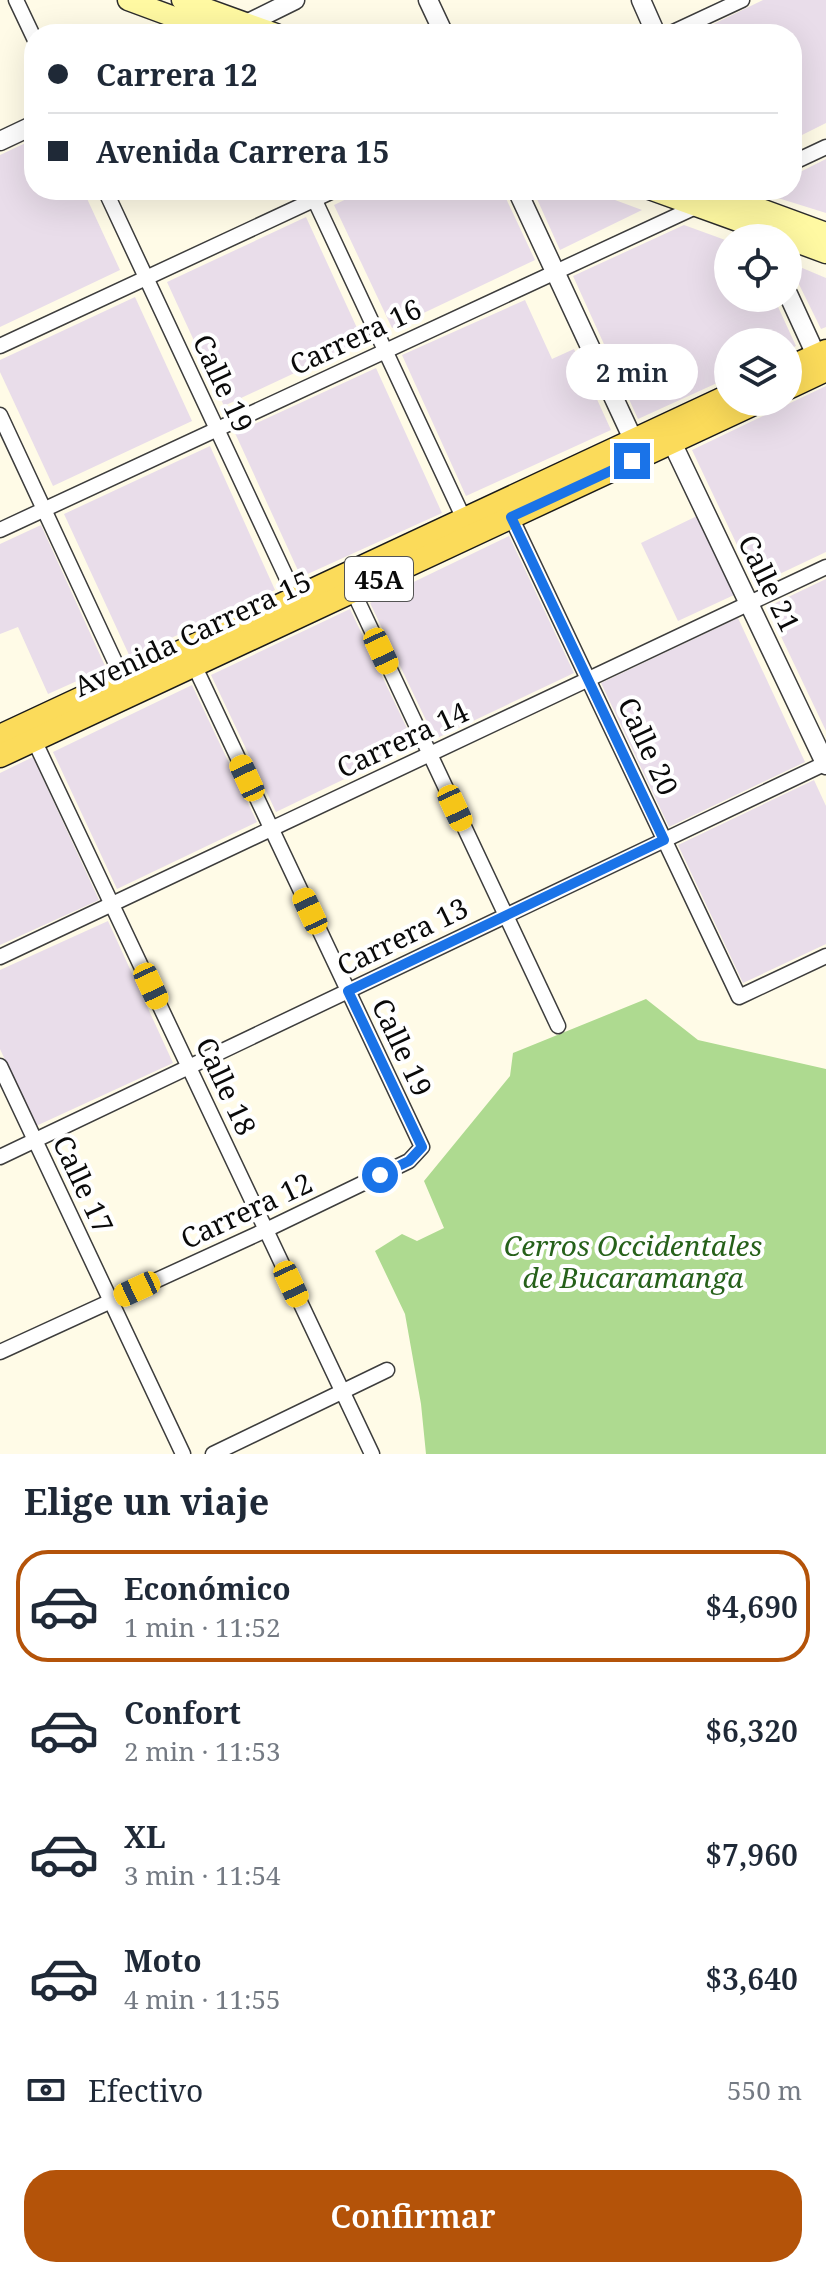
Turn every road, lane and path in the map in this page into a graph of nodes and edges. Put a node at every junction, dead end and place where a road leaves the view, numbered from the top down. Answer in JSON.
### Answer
{"nodes":[{"id":1,"x":16,"y":0,"type":"edge"},
{"id":2,"x":128,"y":0,"type":"edge"},
{"id":3,"x":182,"y":0,"type":"edge"},
{"id":4,"x":295,"y":0,"type":"edge"},
{"id":5,"x":428,"y":0,"type":"edge"},
{"id":6,"x":641,"y":0,"type":"edge"},
{"id":7,"x":742,"y":0,"type":"edge"},
{"id":8,"x":27,"y":24,"type":"edge"},
{"id":9,"x":227,"y":24,"type":"edge"},
{"id":10,"x":229,"y":24,"type":"edge"},
{"id":11,"x":234,"y":24,"type":"edge"},
{"id":12,"x":439,"y":24,"type":"edge"},
{"id":13,"x":652,"y":24,"type":"edge"},
{"id":14,"x":690,"y":24,"type":"edge"},
{"id":15,"x":24,"y":130,"type":"edge"},
{"id":16,"x":0,"y":141,"type":"edge"},
{"id":17,"x":826,"y":147,"type":"edge"},
{"id":18,"x":802,"y":158,"type":"edge"},
{"id":19,"x":110,"y":200,"type":"edge"},
{"id":20,"x":302,"y":200,"type":"edge"},
{"id":21,"x":314,"y":200,"type":"edge"},
{"id":22,"x":522,"y":200,"type":"edge"},
{"id":23,"x":716,"y":200,"type":"edge"},
{"id":24,"x":729,"y":200,"type":"edge"},
{"id":25,"x":729,"y":200,"type":"edge"},
{"id":26,"x":736,"y":200,"type":"edge"},
{"id":27,"x":751,"y":224,"type":"edge"},
{"id":28,"x":751,"y":224,"type":"edge"},
{"id":29,"x":826,"y":233,"type":"edge"},
{"id":30,"x":802,"y":244,"type":"edge"},
{"id":31,"x":826,"y":253,"type":"edge"},
{"id":32,"x":555,"y":271,"type":"junction"},
{"id":33,"x":146,"y":278,"type":"junction"},
{"id":34,"x":798,"y":312,"type":"edge"},
{"id":35,"x":0,"y":346,"type":"edge"},
{"id":36,"x":385,"y":351,"type":"junction"},
{"id":37,"x":824,"y":359,"type":"edge"},
{"id":38,"x":802,"y":364,"type":"edge"},
{"id":39,"x":802,"y":377,"type":"edge"},
{"id":40,"x":714,"y":405,"type":"edge"},
{"id":41,"x":0,"y":415,"type":"edge"},
{"id":42,"x":719,"y":416,"type":"edge"},
{"id":43,"x":217,"y":429,"type":"junction"},
{"id":44,"x":668,"y":434,"type":"junction"},
{"id":45,"x":638,"y":448,"type":"junction"},
{"id":46,"x":44,"y":510,"type":"junction"},
{"id":47,"x":511,"y":517,"type":"junction"},
{"id":48,"x":464,"y":519,"type":"junction"},
{"id":49,"x":0,"y":530,"type":"edge"},
{"id":50,"x":826,"y":567,"type":"edge"},
{"id":51,"x":353,"y":591,"type":"junction"},
{"id":52,"x":296,"y":598,"type":"junction"},
{"id":53,"x":749,"y":603,"type":"junction"},
{"id":54,"x":194,"y":665,"type":"junction"},
{"id":55,"x":123,"y":679,"type":"junction"},
{"id":56,"x":588,"y":680,"type":"junction"},
{"id":57,"x":0,"y":736,"type":"edge"},
{"id":58,"x":34,"y":740,"type":"junction"},
{"id":59,"x":430,"y":755,"type":"junction"},
{"id":60,"x":0,"y":756,"type":"edge"},
{"id":61,"x":826,"y":763,"type":"edge"},
{"id":62,"x":272,"y":830,"type":"junction"},
{"id":63,"x":664,"y":840,"type":"junction"},
{"id":64,"x":112,"y":905,"type":"junction"},
{"id":65,"x":506,"y":916,"type":"junction"},
{"id":66,"x":826,"y":956,"type":"edge"},
{"id":67,"x":0,"y":957,"type":"edge"},
{"id":68,"x":348,"y":991,"type":"junction"},
{"id":69,"x":558,"y":1026,"type":"dead end"},
{"id":70,"x":0,"y":1066,"type":"edge"},
{"id":71,"x":189,"y":1067,"type":"junction"},
{"id":72,"x":35,"y":1141,"type":"junction"},
{"id":73,"x":422,"y":1147,"type":"joint"},
{"id":74,"x":0,"y":1157,"type":"edge"},
{"id":75,"x":266,"y":1230,"type":"junction"},
{"id":76,"x":111,"y":1301,"type":"junction"},
{"id":77,"x":0,"y":1352,"type":"edge"},
{"id":78,"x":387,"y":1370,"type":"dead end"},
{"id":79,"x":342,"y":1392,"type":"junction"},
{"id":80,"x":183,"y":1454,"type":"edge"},
{"id":81,"x":213,"y":1454,"type":"edge"},
{"id":82,"x":372,"y":1454,"type":"edge"}],
"edges":[{"from":1,"to":8,"type":"street"},
{"from":2,"to":9,"type":"main road"},
{"from":3,"to":10,"type":"main road"},
{"from":4,"to":11,"type":"street"},
{"from":5,"to":12,"type":"street"},
{"from":6,"to":13,"type":"street"},
{"from":7,"to":14,"type":"street"},
{"from":15,"to":16,"type":"street"},
{"from":17,"to":18,"type":"street"},
{"from":19,"to":33,"type":"street","name":"Calle 19"},
{"from":20,"to":33,"type":"street"},
{"from":21,"to":36,"type":"street"},
{"from":22,"to":32,"type":"street"},
{"from":23,"to":32,"type":"street","name":"Carrera 16"},
{"from":24,"to":27,"type":"main road"},
{"from":25,"to":28,"type":"street"},
{"from":26,"to":29,"type":"main road"},
{"from":30,"to":31,"type":"main road"},
{"from":32,"to":36,"type":"street","name":"Carrera 16"},
{"from":32,"to":45,"type":"street"},
{"from":33,"to":35,"type":"street"},
{"from":33,"to":43,"type":"street","name":"Calle 19"},
{"from":34,"to":37,"type":"street"},
{"from":36,"to":43,"type":"street","name":"Carrera 16"},
{"from":36,"to":48,"type":"street"},
{"from":37,"to":38,"type":"main road"},
{"from":37,"to":39,"type":"main road"},
{"from":40,"to":44,"type":"main road","name":"Avenida Carrera 15","number":"45A"},
{"from":41,"to":46,"type":"street"},
{"from":42,"to":44,"type":"main road","name":"Avenida Carrera 15","number":"45A"},
{"from":43,"to":46,"type":"street","name":"Carrera 16"},
{"from":43,"to":52,"type":"street","name":"Calle 19"},
{"from":44,"to":45,"type":"main road","name":"Avenida Carrera 15","number":"45A"},
{"from":44,"to":53,"type":"street","name":"Calle 21"},
{"from":45,"to":47,"type":"main road","name":"Avenida Carrera 15","number":"45A"},
{"from":45,"to":48,"type":"main road","name":"Avenida Carrera 15","number":"45A"},
{"from":46,"to":49,"type":"street","name":"Carrera 16"},
{"from":46,"to":55,"type":"street"},
{"from":47,"to":51,"type":"main road","name":"Avenida Carrera 15","number":"45A"},
{"from":47,"to":56,"type":"street","name":"Calle 20"},
{"from":48,"to":52,"type":"main road","name":"Avenida Carrera 15","number":"45A"},
{"from":50,"to":53,"type":"street","name":"Carrera 14"},
{"from":51,"to":54,"type":"main road","name":"Avenida Carrera 15","number":"45A"},
{"from":51,"to":59,"type":"street"},
{"from":52,"to":55,"type":"main road","name":"Avenida Carrera 15","number":"45A"},
{"from":53,"to":56,"type":"street","name":"Carrera 14"},
{"from":53,"to":61,"type":"street","name":"Calle 21"},
{"from":54,"to":58,"type":"main road","name":"Avenida Carrera 15","number":"45A"},
{"from":54,"to":62,"type":"street","name":"Calle 19"},
{"from":55,"to":57,"type":"main road","name":"Avenida Carrera 15","number":"45A"},
{"from":56,"to":59,"type":"street","name":"Carrera 14"},
{"from":56,"to":63,"type":"street","name":"Calle 20"},
{"from":58,"to":60,"type":"main road","name":"Avenida Carrera 15","number":"45A"},
{"from":58,"to":64,"type":"street","name":"Calle 18"},
{"from":59,"to":62,"type":"street","name":"Carrera 14"},
{"from":59,"to":65,"type":"street"},
{"from":61,"to":63,"type":"street","name":"Carrera 13"},
{"from":62,"to":64,"type":"street","name":"Carrera 14"},
{"from":62,"to":68,"type":"street","name":"Calle 19"},
{"from":63,"to":65,"type":"street","name":"Carrera 13"},
{"from":63,"to":66,"type":"street","name":"Calle 20"},
{"from":64,"to":67,"type":"street","name":"Carrera 14"},
{"from":64,"to":71,"type":"street","name":"Calle 18"},
{"from":65,"to":68,"type":"street","name":"Carrera 13"},
{"from":65,"to":69,"type":"street"},
{"from":68,"to":71,"type":"street","name":"Carrera 13"},
{"from":68,"to":73,"type":"street","name":"Calle 19"},
{"from":70,"to":72,"type":"street","name":"Calle 17"},
{"from":71,"to":72,"type":"street","name":"Carrera 13"},
{"from":71,"to":75,"type":"street","name":"Calle 18"},
{"from":72,"to":74,"type":"street","name":"Carrera 13"},
{"from":72,"to":76,"type":"street","name":"Calle 17"},
{"from":73,"to":75,"type":"street","name":"Carrera 12"},
{"from":75,"to":76,"type":"street","name":"Carrera 12"},
{"from":75,"to":79,"type":"street","name":"Calle 18"},
{"from":76,"to":77,"type":"street","name":"Carrera 12"},
{"from":76,"to":80,"type":"street","name":"Calle 17"},
{"from":78,"to":79,"type":"street"},
{"from":79,"to":81,"type":"street"},
{"from":79,"to":82,"type":"street","name":"Calle 18"}]}
